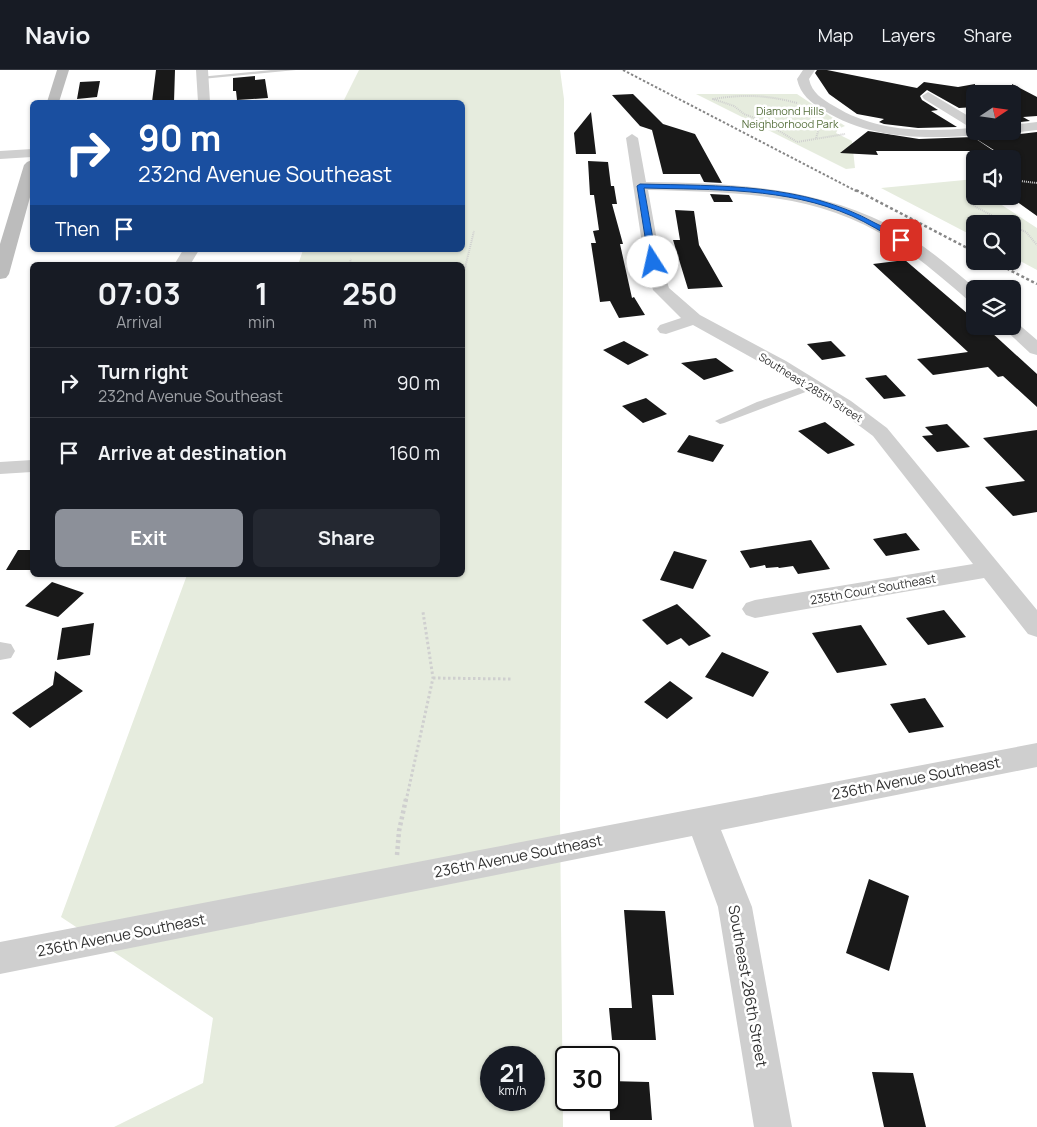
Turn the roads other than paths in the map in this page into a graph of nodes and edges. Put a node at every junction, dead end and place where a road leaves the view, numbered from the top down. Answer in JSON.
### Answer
{"nodes":[{"id":1,"x":63,"y":70,"type":"edge"},
{"id":2,"x":292,"y":70,"type":"edge"},
{"id":3,"x":809,"y":70,"type":"edge"},
{"id":4,"x":202,"y":73,"type":"edge"},
{"id":5,"x":928,"y":96,"type":"dead end"},
{"id":6,"x":54,"y":100,"type":"edge"},
{"id":7,"x":204,"y":100,"type":"edge"},
{"id":8,"x":966,"y":119,"type":"edge"},
{"id":9,"x":861,"y":125,"type":"junction"},
{"id":10,"x":1037,"y":126,"type":"edge"},
{"id":11,"x":1021,"y":127,"type":"edge"},
{"id":12,"x":884,"y":130,"type":"junction"},
{"id":13,"x":966,"y":132,"type":"edge"},
{"id":14,"x":845,"y":134,"type":"road end"},
{"id":15,"x":632,"y":138,"type":"dead end"},
{"id":16,"x":870,"y":139,"type":"dead end"},
{"id":17,"x":30,"y":153,"type":"edge"},
{"id":18,"x":0,"y":155,"type":"edge"},
{"id":19,"x":30,"y":180,"type":"edge"},
{"id":20,"x":640,"y":186,"type":"junction"},
{"id":21,"x":28,"y":194,"type":"edge"},
{"id":22,"x":5,"y":243,"type":"edge"},
{"id":23,"x":0,"y":274,"type":"edge"},
{"id":24,"x":966,"y":289,"type":"edge"},
{"id":25,"x":694,"y":318,"type":"junction"},
{"id":26,"x":666,"y":329,"type":"dead end"},
{"id":27,"x":1021,"y":335,"type":"edge"},
{"id":28,"x":1037,"y":349,"type":"edge"},
{"id":29,"x":813,"y":386,"type":"junction"},
{"id":30,"x":720,"y":421,"type":"dead end"},
{"id":31,"x":30,"y":466,"type":"edge"},
{"id":32,"x":0,"y":468,"type":"edge"},
{"id":33,"x":990,"y":569,"type":"junction"},
{"id":34,"x":755,"y":609,"type":"dead end"},
{"id":35,"x":1037,"y":628,"type":"edge"},
{"id":36,"x":1037,"y":755,"type":"edge"},
{"id":37,"x":702,"y":820,"type":"junction"},
{"id":38,"x":0,"y":958,"type":"edge"},
{"id":39,"x":773,"y":1127,"type":"edge"}],
"edges":[{"from":1,"to":6,"type":"street"},
{"from":2,"to":4,"type":"lane"},
{"from":3,"to":9,"type":"street"},
{"from":4,"to":7,"type":"street"},
{"from":5,"to":8,"type":"street"},
{"from":9,"to":12,"type":"street"},
{"from":9,"to":14,"type":"street"},
{"from":10,"to":11,"type":"street"},
{"from":12,"to":13,"type":"street"},
{"from":12,"to":16,"type":"street"},
{"from":15,"to":20,"type":"street","name":"Southeast 285th Street"},
{"from":17,"to":18,"type":"street"},
{"from":19,"to":21,"type":"street"},
{"from":20,"to":24,"type":"street"},
{"from":20,"to":25,"type":"street","name":"Southeast 285th Street"},
{"from":21,"to":22,"type":"street"},
{"from":22,"to":23,"type":"street"},
{"from":25,"to":26,"type":"street"},
{"from":25,"to":29,"type":"street","name":"Southeast 285th Street"},
{"from":27,"to":28,"type":"street"},
{"from":29,"to":30,"type":"lane"},
{"from":29,"to":33,"type":"street","name":"Southeast 285th Street"},
{"from":31,"to":32,"type":"street"},
{"from":33,"to":34,"type":"street","name":"235th Court Southeast"},
{"from":33,"to":35,"type":"street","name":"Southeast 285th Street"},
{"from":36,"to":37,"type":"street","name":"236th Avenue Southeast"},
{"from":37,"to":38,"type":"street","name":"236th Avenue Southeast"},
{"from":37,"to":39,"type":"street","name":"Southeast 286th Street"}]}
